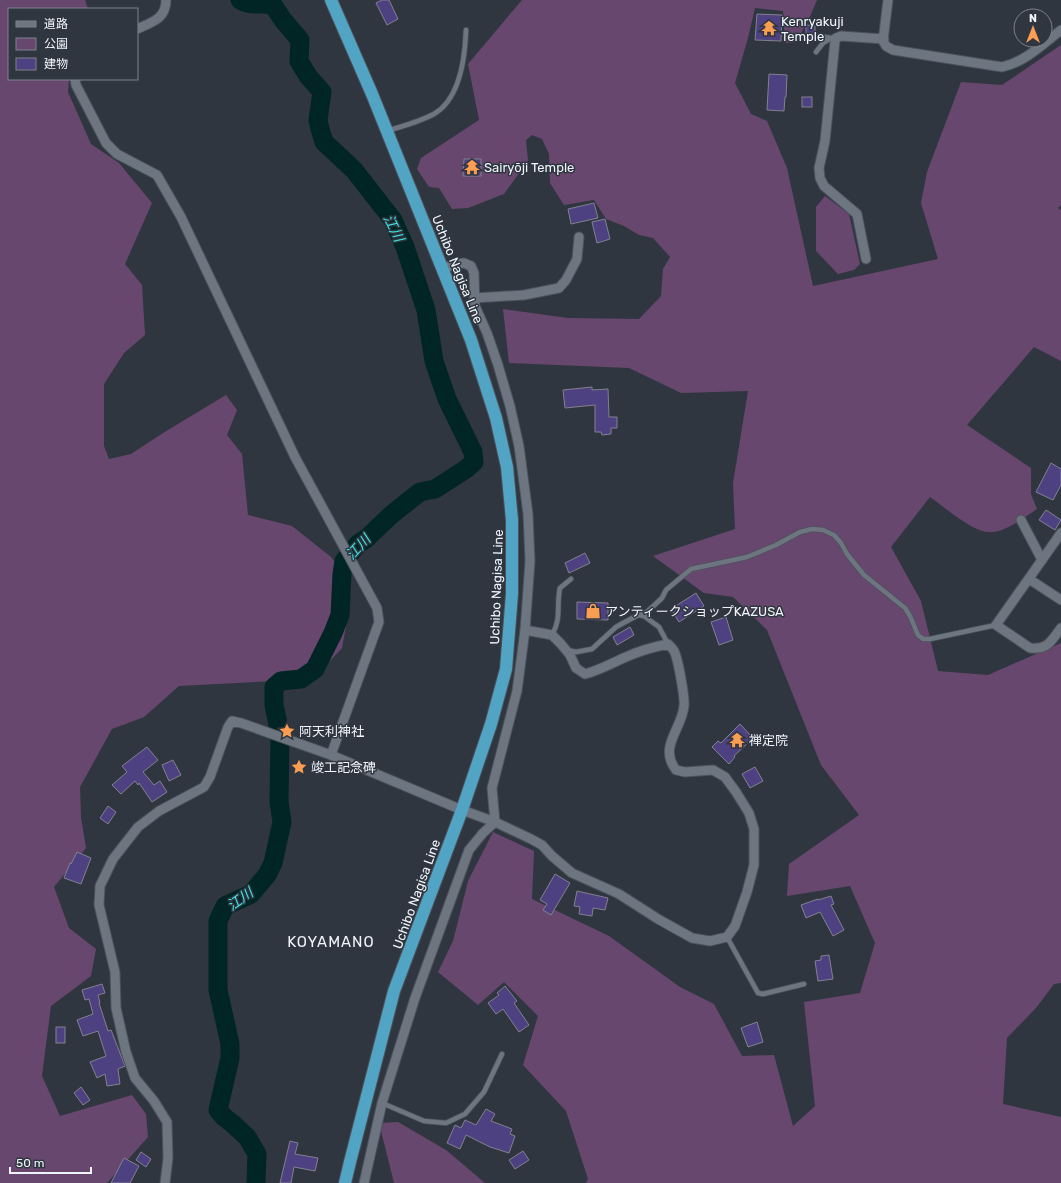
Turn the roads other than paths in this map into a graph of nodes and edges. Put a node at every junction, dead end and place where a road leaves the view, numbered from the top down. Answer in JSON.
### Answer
{"nodes":[{"id":1,"x":166,"y":0,"type":"edge"},
{"id":2,"x":330,"y":0,"type":"edge"},
{"id":3,"x":888,"y":0,"type":"edge"},
{"id":4,"x":138,"y":28,"type":"edge"},
{"id":5,"x":466,"y":30,"type":"dead end"},
{"id":6,"x":1061,"y":30,"type":"edge"},
{"id":7,"x":816,"y":36,"type":"dead end"},
{"id":8,"x":833,"y":38,"type":"junction"},
{"id":9,"x":884,"y":39,"type":"junction"},
{"id":10,"x":816,"y":52,"type":"dead end"},
{"id":11,"x":75,"y":80,"type":"edge"},
{"id":12,"x":387,"y":131,"type":"junction"},
{"id":13,"x":579,"y":237,"type":"dead end"},
{"id":14,"x":866,"y":259,"type":"dead end"},
{"id":15,"x":442,"y":269,"type":"junction"},
{"id":16,"x":474,"y":298,"type":"junction"},
{"id":17,"x":1021,"y":520,"type":"dead end"},
{"id":18,"x":1061,"y":533,"type":"edge"},
{"id":19,"x":1042,"y":560,"type":"junction"},
{"id":20,"x":1028,"y":579,"type":"junction"},
{"id":21,"x":571,"y":580,"type":"dead end"},
{"id":22,"x":1061,"y":600,"type":"edge"},
{"id":23,"x":638,"y":616,"type":"junction"},
{"id":24,"x":996,"y":625,"type":"junction"},
{"id":25,"x":1061,"y":628,"type":"edge"},
{"id":26,"x":525,"y":630,"type":"junction"},
{"id":27,"x":552,"y":635,"type":"junction"},
{"id":28,"x":668,"y":644,"type":"junction"},
{"id":29,"x":566,"y":650,"type":"junction"},
{"id":30,"x":331,"y":755,"type":"junction"},
{"id":31,"x":462,"y":810,"type":"junction"},
{"id":32,"x":495,"y":822,"type":"junction"},
{"id":33,"x":727,"y":937,"type":"junction"},
{"id":34,"x":804,"y":984,"type":"dead end"},
{"id":35,"x":502,"y":1054,"type":"dead end"},
{"id":36,"x":382,"y":1103,"type":"junction"},
{"id":37,"x":165,"y":1183,"type":"edge"},
{"id":38,"x":345,"y":1183,"type":"edge"},
{"id":39,"x":364,"y":1183,"type":"edge"}],
"edges":[{"from":1,"to":4,"type":"street"},
{"from":2,"to":12,"type":"highway","name":"Uchibo Nagisa Line"},
{"from":3,"to":9,"type":"street"},
{"from":5,"to":12,"type":"lane"},
{"from":6,"to":9,"type":"street"},
{"from":7,"to":8,"type":"lane"},
{"from":8,"to":9,"type":"street"},
{"from":8,"to":10,"type":"lane"},
{"from":8,"to":14,"type":"street"},
{"from":11,"to":30,"type":"street"},
{"from":12,"to":15,"type":"highway","name":"Uchibo Nagisa Line"},
{"from":13,"to":16,"type":"street"},
{"from":15,"to":16,"type":"street"},
{"from":15,"to":31,"type":"highway","name":"Uchibo Nagisa Line"},
{"from":16,"to":26,"type":"street"},
{"from":17,"to":19,"type":"street"},
{"from":18,"to":19,"type":"street"},
{"from":19,"to":20,"type":"street"},
{"from":20,"to":22,"type":"street"},
{"from":20,"to":24,"type":"street"},
{"from":21,"to":27,"type":"lane"},
{"from":23,"to":24,"type":"lane"},
{"from":23,"to":28,"type":"lane"},
{"from":23,"to":29,"type":"lane"},
{"from":24,"to":25,"type":"street"},
{"from":26,"to":27,"type":"street"},
{"from":26,"to":32,"type":"street"},
{"from":27,"to":29,"type":"street"},
{"from":28,"to":29,"type":"street"},
{"from":28,"to":33,"type":"street"},
{"from":30,"to":31,"type":"street"},
{"from":30,"to":37,"type":"street"},
{"from":31,"to":32,"type":"street"},
{"from":31,"to":38,"type":"highway","name":"Uchibo Nagisa Line"},
{"from":32,"to":33,"type":"street"},
{"from":32,"to":36,"type":"street"},
{"from":33,"to":34,"type":"lane"},
{"from":35,"to":36,"type":"lane"},
{"from":36,"to":39,"type":"street"}]}
